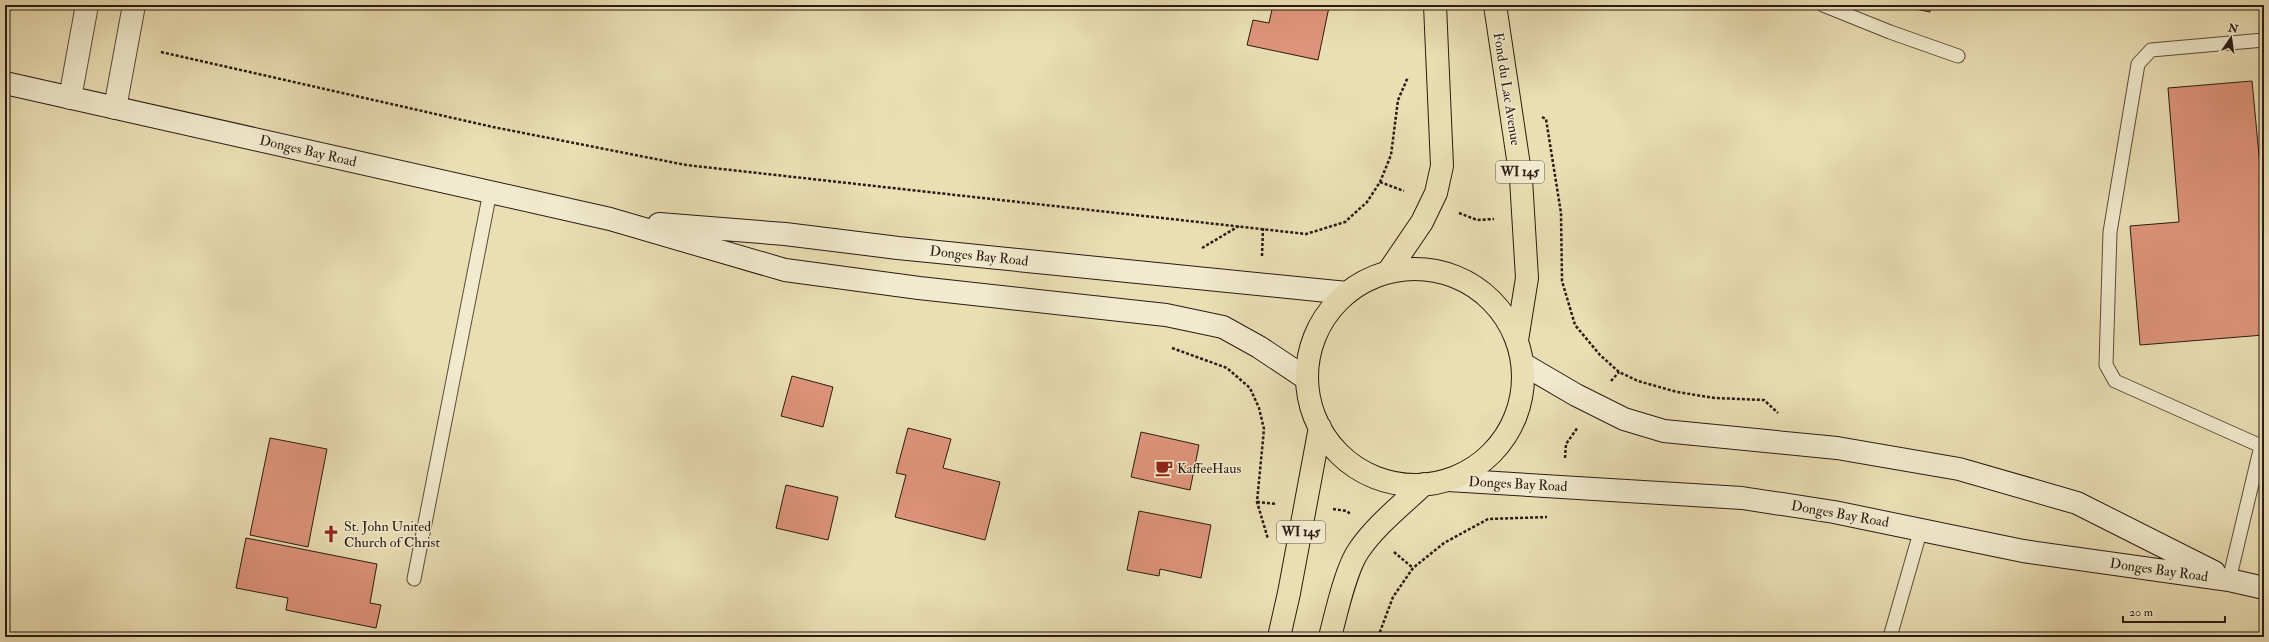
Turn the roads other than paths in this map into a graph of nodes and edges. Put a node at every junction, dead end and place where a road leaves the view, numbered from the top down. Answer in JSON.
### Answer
{"nodes":[{"id":1,"x":87,"y":5,"type":"edge"},
{"id":2,"x":134,"y":5,"type":"edge"},
{"id":3,"x":1435,"y":5,"type":"edge"},
{"id":4,"x":1495,"y":5,"type":"edge"},
{"id":5,"x":1823,"y":5,"type":"edge"},
{"id":6,"x":2264,"y":40,"type":"edge"},
{"id":7,"x":1958,"y":56,"type":"dead end"},
{"id":8,"x":5,"y":83,"type":"edge"},
{"id":9,"x":70,"y":98,"type":"junction"},
{"id":10,"x":115,"y":108,"type":"junction"},
{"id":11,"x":490,"y":192,"type":"junction"},
{"id":12,"x":610,"y":219,"type":"junction"},
{"id":13,"x":1388,"y":272,"type":"junction"},
{"id":14,"x":1347,"y":292,"type":"junction"},
{"id":15,"x":1517,"y":340,"type":"junction"},
{"id":16,"x":1523,"y":364,"type":"junction"},
{"id":17,"x":1307,"y":378,"type":"junction"},
{"id":18,"x":1320,"y":427,"type":"junction"},
{"id":19,"x":2263,"y":445,"type":"edge"},
{"id":20,"x":1448,"y":480,"type":"junction"},
{"id":21,"x":1424,"y":484,"type":"junction"},
{"id":22,"x":1921,"y":530,"type":"junction"},
{"id":23,"x":414,"y":579,"type":"dead end"},
{"id":24,"x":2229,"y":580,"type":"junction"},
{"id":25,"x":2264,"y":588,"type":"edge"},
{"id":26,"x":1279,"y":637,"type":"edge"},
{"id":27,"x":1330,"y":637,"type":"edge"},
{"id":28,"x":1890,"y":637,"type":"edge"}],
"edges":[{"from":1,"to":9,"type":"street"},
{"from":2,"to":10,"type":"street"},
{"from":3,"to":13,"type":"main road"},
{"from":4,"to":15,"type":"main road","name":"Fond du Lac Avenue","number":"WI 145"},
{"from":5,"to":7,"type":"lane"},
{"from":6,"to":19,"type":"lane"},
{"from":8,"to":9,"type":"street","name":"Donges Bay Road"},
{"from":9,"to":10,"type":"street","name":"Donges Bay Road"},
{"from":10,"to":11,"type":"street","name":"Donges Bay Road"},
{"from":11,"to":12,"type":"street","name":"Donges Bay Road"},
{"from":11,"to":23,"type":"lane"},
{"from":12,"to":14,"type":"street","name":"Donges Bay Road"},
{"from":12,"to":17,"type":"street","name":"Donges Bay Road"},
{"from":13,"to":14,"type":"main road"},
{"from":13,"to":15,"type":"main road"},
{"from":14,"to":17,"type":"main road"},
{"from":15,"to":16,"type":"main road","number":"WI 145"},
{"from":16,"to":20,"type":"main road","number":"WI 145"},
{"from":16,"to":24,"type":"street","name":"Donges Bay Road"},
{"from":17,"to":18,"type":"main road"},
{"from":18,"to":21,"type":"main road"},
{"from":18,"to":26,"type":"main road","number":"WI 145"},
{"from":19,"to":24,"type":"lane"},
{"from":20,"to":21,"type":"main road","number":"WI 145"},
{"from":20,"to":22,"type":"street","name":"Donges Bay Road"},
{"from":21,"to":27,"type":"main road"},
{"from":22,"to":24,"type":"street","name":"Donges Bay Road"},
{"from":22,"to":28,"type":"lane"},
{"from":24,"to":25,"type":"street","name":"Donges Bay Road"}]}
